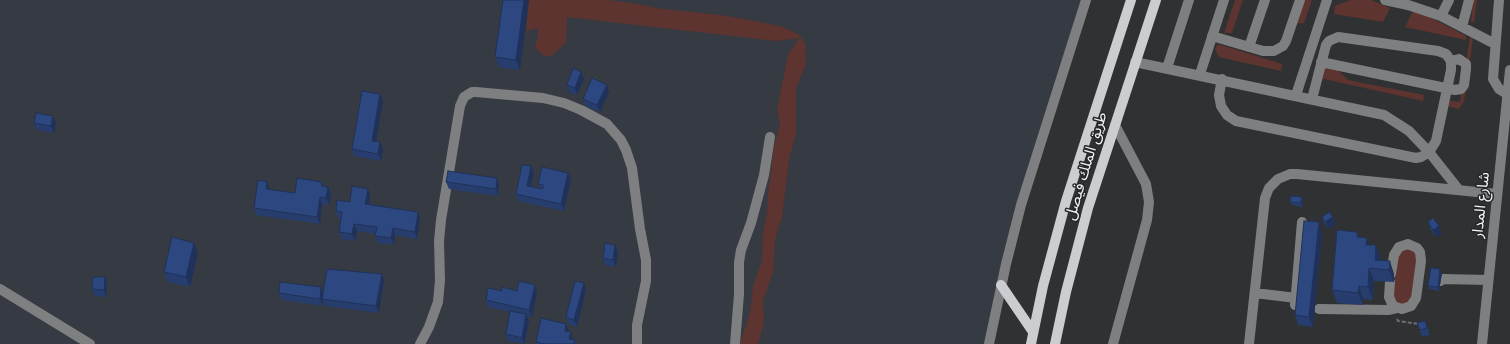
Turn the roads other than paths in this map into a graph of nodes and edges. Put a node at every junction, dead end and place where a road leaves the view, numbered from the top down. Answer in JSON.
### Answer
{"nodes":[{"id":1,"x":1086,"y":0,"type":"edge"},
{"id":2,"x":1131,"y":0,"type":"edge"},
{"id":3,"x":1156,"y":0,"type":"edge"},
{"id":4,"x":1189,"y":0,"type":"edge"},
{"id":5,"x":1224,"y":0,"type":"edge"},
{"id":6,"x":1265,"y":0,"type":"edge"},
{"id":7,"x":1300,"y":0,"type":"edge"},
{"id":8,"x":1327,"y":0,"type":"edge"},
{"id":9,"x":1385,"y":0,"type":"edge"},
{"id":10,"x":1449,"y":0,"type":"edge"},
{"id":11,"x":1469,"y":0,"type":"edge"},
{"id":12,"x":1499,"y":0,"type":"edge"},
{"id":13,"x":1441,"y":16,"type":"junction"},
{"id":14,"x":1462,"y":26,"type":"junction"},
{"id":15,"x":1212,"y":36,"type":"junction"},
{"id":16,"x":1495,"y":44,"type":"junction"},
{"id":17,"x":1249,"y":47,"type":"junction"},
{"id":18,"x":1451,"y":61,"type":"junction"},
{"id":19,"x":1136,"y":62,"type":"junction"},
{"id":20,"x":1321,"y":62,"type":"junction"},
{"id":21,"x":1167,"y":68,"type":"junction"},
{"id":22,"x":1510,"y":70,"type":"edge"},
{"id":23,"x":1200,"y":74,"type":"junction"},
{"id":24,"x":1222,"y":79,"type":"junction"},
{"id":25,"x":1448,"y":88,"type":"junction"},
{"id":26,"x":1509,"y":94,"type":"edge"},
{"id":27,"x":1296,"y":95,"type":"junction"},
{"id":28,"x":1312,"y":99,"type":"junction"},
{"id":29,"x":1115,"y":125,"type":"junction"},
{"id":30,"x":770,"y":137,"type":"dead end"},
{"id":31,"x":1429,"y":152,"type":"junction"},
{"id":32,"x":1459,"y":190,"type":"junction"},
{"id":33,"x":1497,"y":194,"type":"junction"},
{"id":34,"x":1302,"y":222,"type":"edge"},
{"id":35,"x":1419,"y":277,"type":"junction"},
{"id":36,"x":1488,"y":280,"type":"junction"},
{"id":37,"x":1001,"y":285,"type":"junction"},
{"id":38,"x":0,"y":289,"type":"edge"},
{"id":39,"x":1255,"y":293,"type":"junction"},
{"id":40,"x":1397,"y":308,"type":"junction"},
{"id":41,"x":1319,"y":309,"type":"dead end"},
{"id":42,"x":1033,"y":332,"type":"junction"},
{"id":43,"x":90,"y":344,"type":"edge"},
{"id":44,"x":420,"y":344,"type":"edge"},
{"id":45,"x":637,"y":344,"type":"edge"},
{"id":46,"x":735,"y":344,"type":"edge"},
{"id":47,"x":989,"y":344,"type":"edge"},
{"id":48,"x":1031,"y":344,"type":"edge"},
{"id":49,"x":1055,"y":344,"type":"edge"},
{"id":50,"x":1113,"y":344,"type":"edge"},
{"id":51,"x":1249,"y":344,"type":"edge"},
{"id":52,"x":1482,"y":344,"type":"edge"}],
"edges":[{"from":1,"to":37,"type":"street"},
{"from":2,"to":42,"type":"main road","name":"طريق الملك فيصل"},
{"from":3,"to":19,"type":"main road","name":"طريق الملك فيصل"},
{"from":4,"to":21,"type":"street"},
{"from":5,"to":15,"type":"street"},
{"from":6,"to":17,"type":"street"},
{"from":7,"to":17,"type":"street"},
{"from":8,"to":27,"type":"street"},
{"from":9,"to":13,"type":"street"},
{"from":10,"to":13,"type":"street"},
{"from":11,"to":14,"type":"street"},
{"from":12,"to":16,"type":"street"},
{"from":13,"to":14,"type":"street"},
{"from":14,"to":16,"type":"street"},
{"from":15,"to":17,"type":"street"},
{"from":15,"to":23,"type":"street"},
{"from":16,"to":26,"type":"street"},
{"from":18,"to":20,"type":"street"},
{"from":18,"to":25,"type":"street"},
{"from":18,"to":25,"type":"street"},
{"from":19,"to":21,"type":"street"},
{"from":19,"to":29,"type":"main road","name":"طريق الملك فيصل"},
{"from":20,"to":25,"type":"street"},
{"from":20,"to":28,"type":"street"},
{"from":21,"to":23,"type":"street"},
{"from":22,"to":26,"type":"street","name":"شارع المدار"},
{"from":23,"to":24,"type":"street"},
{"from":24,"to":27,"type":"street"},
{"from":24,"to":31,"type":"street"},
{"from":25,"to":31,"type":"street"},
{"from":26,"to":33,"type":"street","name":"شارع المدار"},
{"from":27,"to":28,"type":"street"},
{"from":28,"to":31,"type":"street"},
{"from":29,"to":49,"type":"main road","name":"طريق الملك فيصل"},
{"from":29,"to":50,"type":"street"},
{"from":30,"to":46,"type":"street"},
{"from":31,"to":32,"type":"street"},
{"from":32,"to":33,"type":"street"},
{"from":32,"to":39,"type":"street"},
{"from":33,"to":36,"type":"street","name":"شارع المدار"},
{"from":34,"to":39,"type":"street"},
{"from":35,"to":36,"type":"street"},
{"from":35,"to":40,"type":"street"},
{"from":35,"to":40,"type":"street"},
{"from":36,"to":52,"type":"street","name":"شارع المدار"},
{"from":37,"to":42,"type":"main road"},
{"from":37,"to":47,"type":"street"},
{"from":38,"to":43,"type":"street"},
{"from":39,"to":51,"type":"street"},
{"from":40,"to":41,"type":"street"},
{"from":42,"to":48,"type":"main road","name":"طريق الملك فيصل"},
{"from":44,"to":45,"type":"street"}]}
